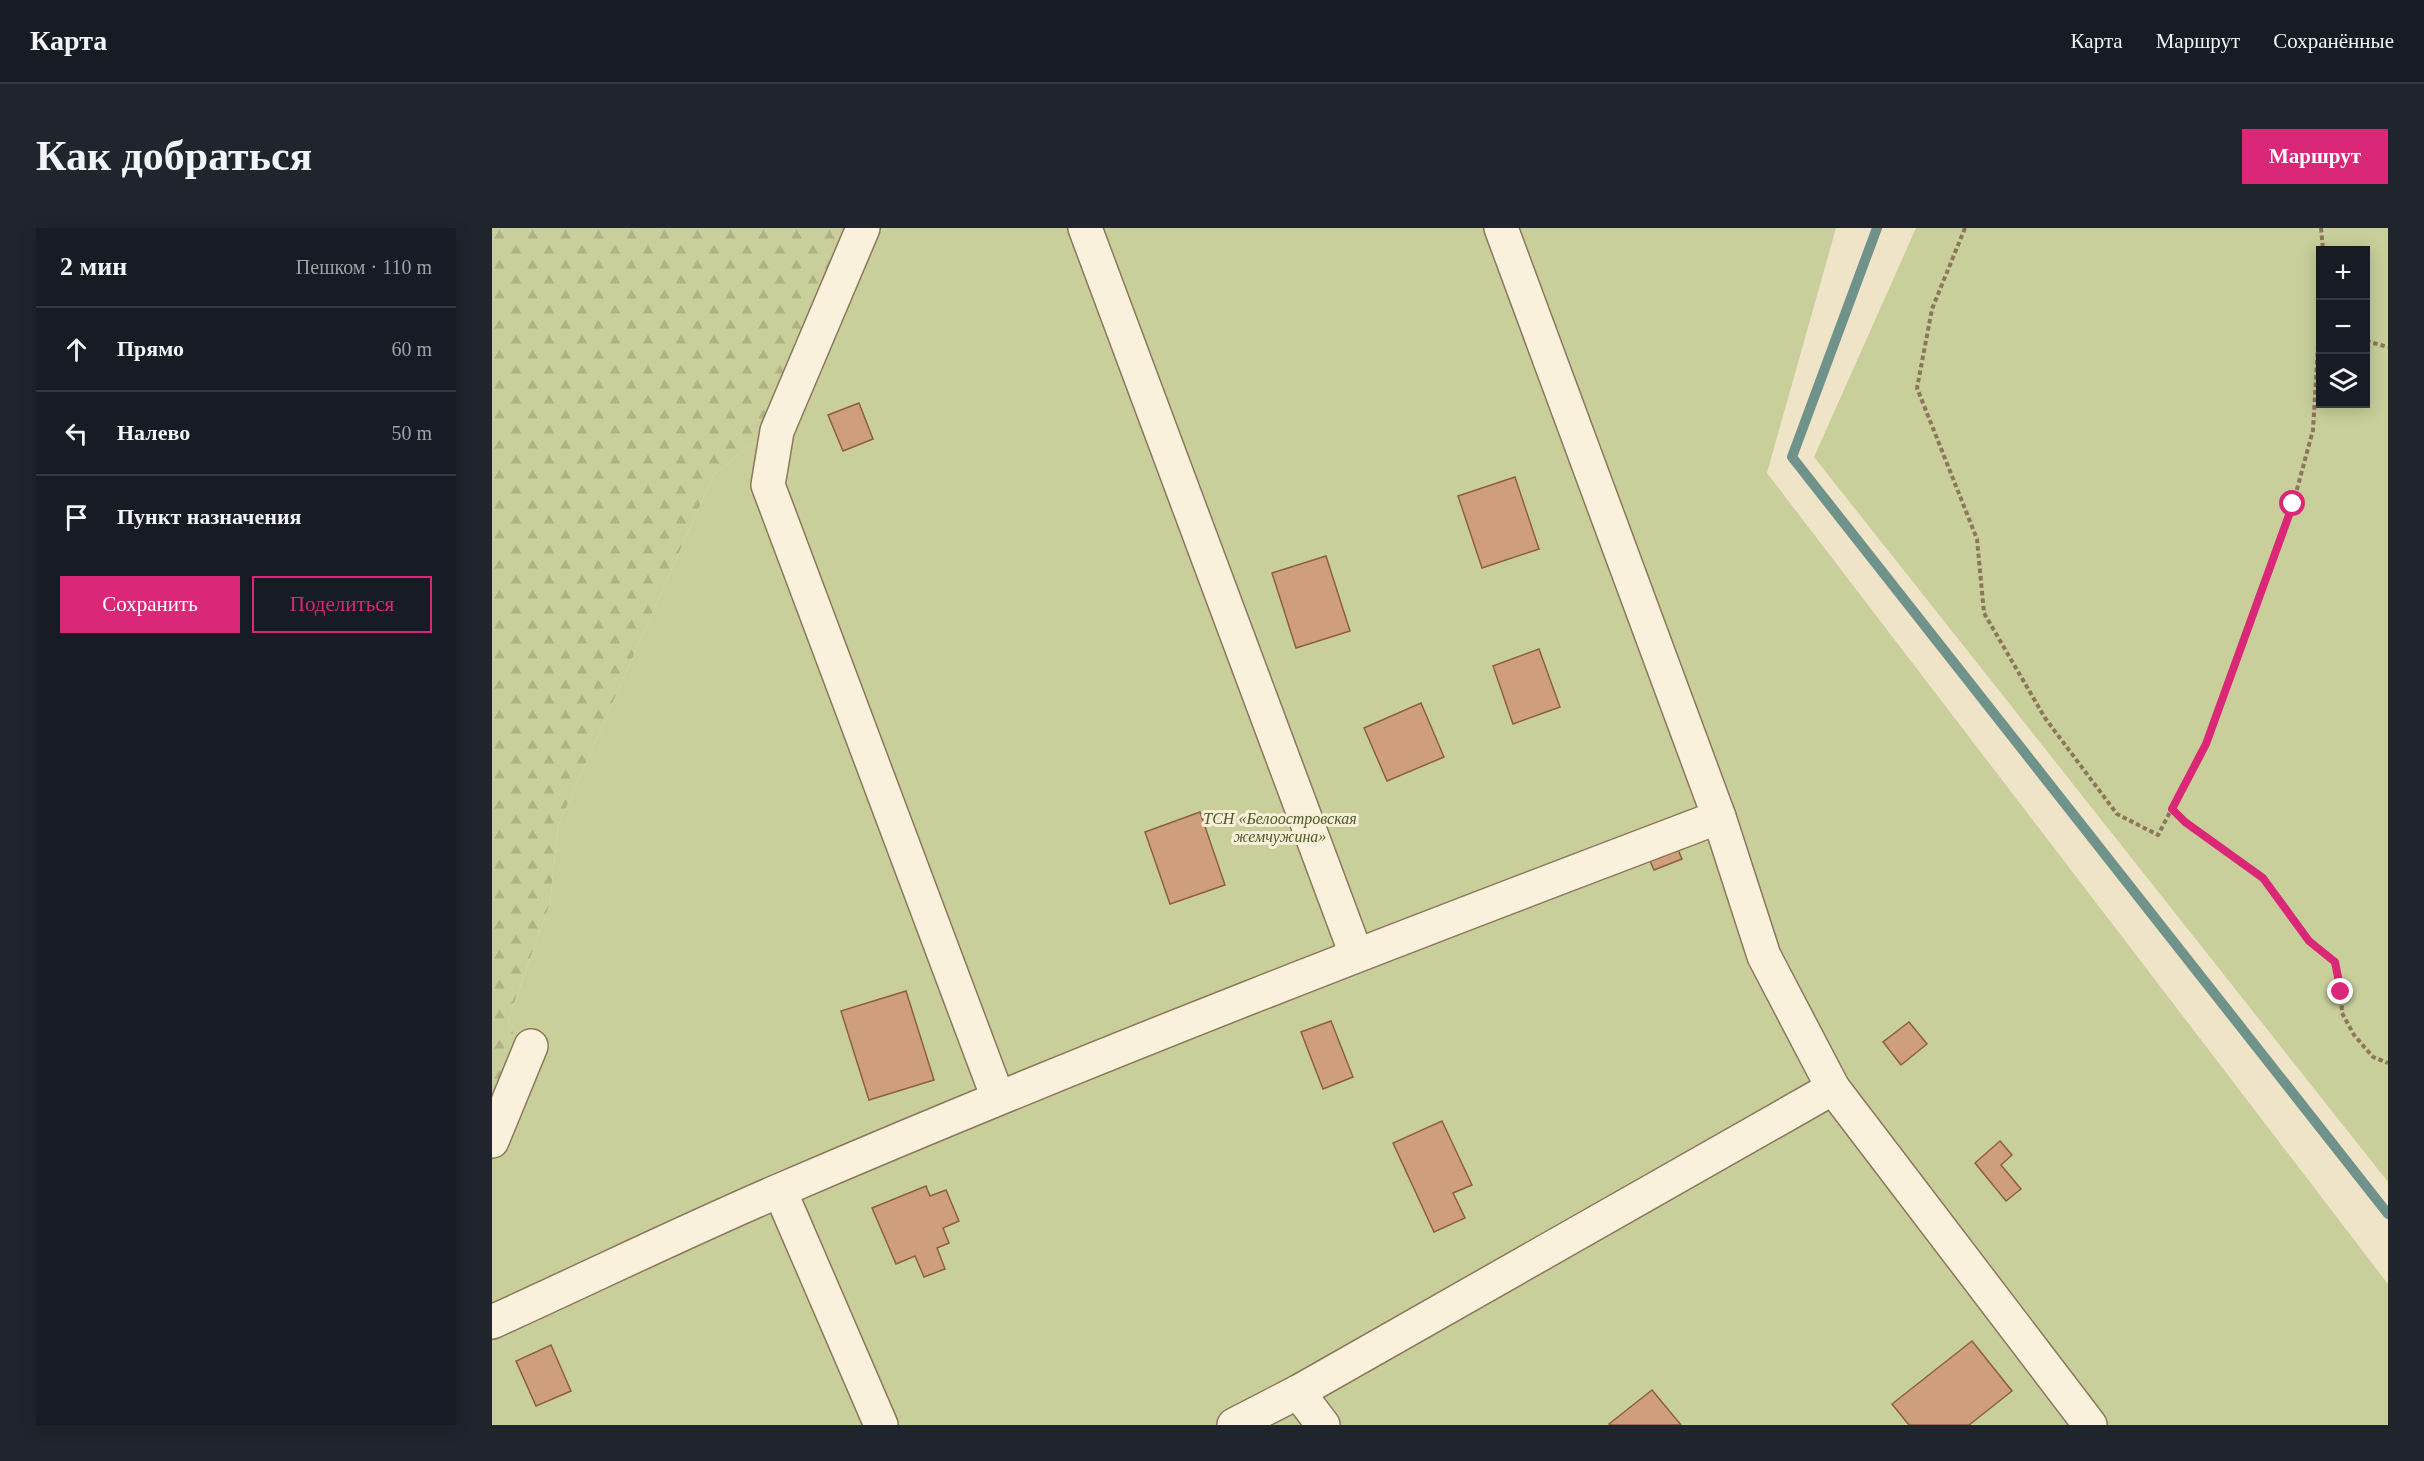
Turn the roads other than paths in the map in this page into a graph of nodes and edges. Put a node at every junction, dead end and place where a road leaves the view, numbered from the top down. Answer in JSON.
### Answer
{"nodes":[{"id":1,"x":863,"y":228,"type":"edge"},
{"id":2,"x":1085,"y":228,"type":"edge"},
{"id":3,"x":1501,"y":228,"type":"edge"},
{"id":4,"x":1719,"y":817,"type":"junction"},
{"id":5,"x":1356,"y":954,"type":"junction"},
{"id":6,"x":531,"y":1046,"type":"dead end"},
{"id":7,"x":1833,"y":1088,"type":"junction"},
{"id":8,"x":998,"y":1098,"type":"junction"},
{"id":9,"x":492,"y":1141,"type":"edge"},
{"id":10,"x":780,"y":1191,"type":"junction"},
{"id":11,"x":492,"y":1322,"type":"edge"},
{"id":12,"x":1298,"y":1392,"type":"junction"},
{"id":13,"x":881,"y":1425,"type":"edge"},
{"id":14,"x":1234,"y":1425,"type":"edge"},
{"id":15,"x":1323,"y":1425,"type":"edge"},
{"id":16,"x":2090,"y":1425,"type":"edge"}],
"edges":[{"from":1,"to":8,"type":"street"},
{"from":2,"to":5,"type":"street"},
{"from":3,"to":4,"type":"street"},
{"from":4,"to":5,"type":"street"},
{"from":4,"to":7,"type":"street"},
{"from":5,"to":8,"type":"street"},
{"from":6,"to":9,"type":"street"},
{"from":7,"to":12,"type":"street"},
{"from":7,"to":16,"type":"street"},
{"from":8,"to":10,"type":"street"},
{"from":10,"to":11,"type":"street"},
{"from":10,"to":13,"type":"street"},
{"from":12,"to":14,"type":"street"},
{"from":12,"to":15,"type":"street"}]}
